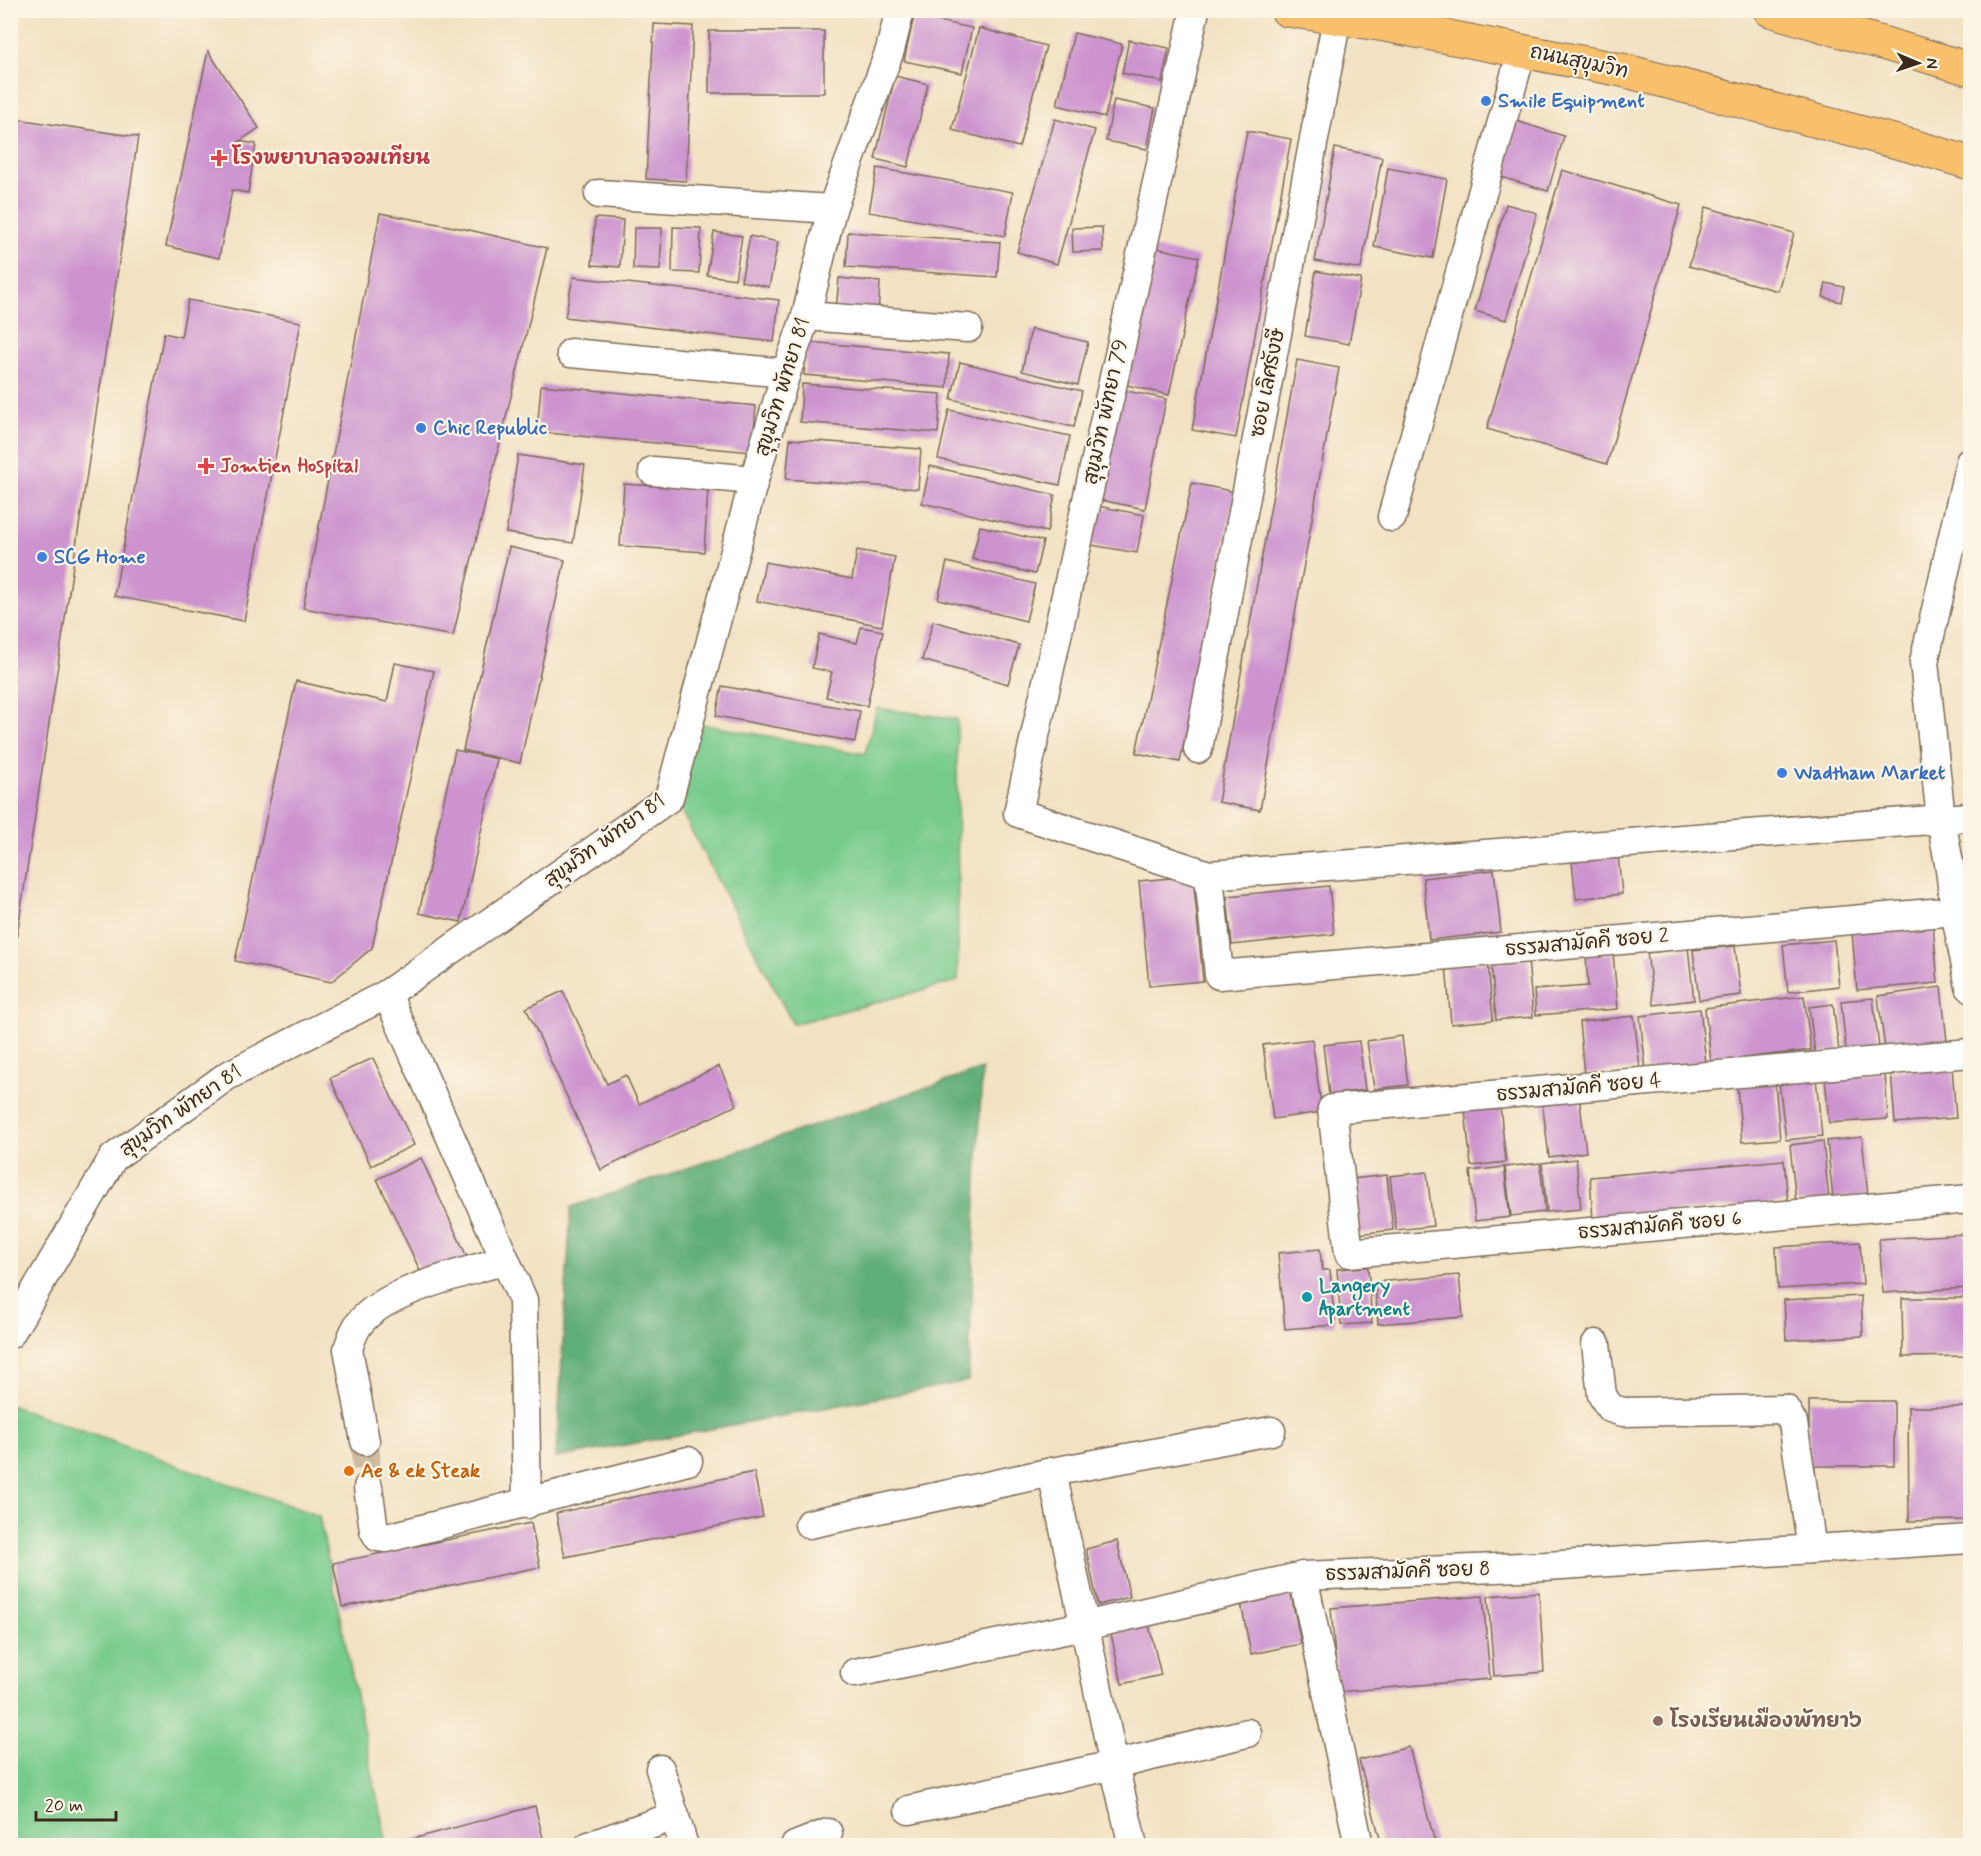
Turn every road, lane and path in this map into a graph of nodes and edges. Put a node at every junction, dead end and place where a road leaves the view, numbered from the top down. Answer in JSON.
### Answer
{"nodes":[{"id":1,"x":900,"y":10,"type":"edge"},
{"id":2,"x":1195,"y":10,"type":"edge"},
{"id":3,"x":1287,"y":10,"type":"edge"},
{"id":4,"x":1770,"y":10,"type":"edge"},
{"id":5,"x":1337,"y":18,"type":"junction"},
{"id":6,"x":1394,"y":18,"type":"edge"},
{"id":7,"x":1522,"y":50,"type":"junction"},
{"id":8,"x":1971,"y":69,"type":"edge"},
{"id":9,"x":1971,"y":163,"type":"edge"},
{"id":10,"x":599,"y":194,"type":"dead end"},
{"id":11,"x":832,"y":209,"type":"junction"},
{"id":12,"x":806,"y":316,"type":"junction"},
{"id":13,"x":968,"y":328,"type":"dead end"},
{"id":14,"x":571,"y":353,"type":"dead end"},
{"id":15,"x":786,"y":373,"type":"junction"},
{"id":16,"x":1971,"y":462,"type":"edge"},
{"id":17,"x":653,"y":471,"type":"dead end"},
{"id":18,"x":754,"y":480,"type":"junction"},
{"id":19,"x":1392,"y":517,"type":"dead end"},
{"id":20,"x":1198,"y":749,"type":"dead end"},
{"id":21,"x":1971,"y":817,"type":"edge"},
{"id":22,"x":1941,"y":819,"type":"junction"},
{"id":23,"x":1960,"y":866,"type":"edge"},
{"id":24,"x":1209,"y":875,"type":"junction"},
{"id":25,"x":1955,"y":911,"type":"junction"},
{"id":26,"x":1971,"y":987,"type":"edge"},
{"id":27,"x":387,"y":994,"type":"junction"},
{"id":28,"x":1971,"y":1053,"type":"edge"},
{"id":29,"x":1971,"y":1199,"type":"edge"},
{"id":30,"x":1349,"y":1253,"type":"joint"},
{"id":31,"x":505,"y":1260,"type":"junction"},
{"id":32,"x":10,"y":1334,"type":"edge"},
{"id":33,"x":1596,"y":1344,"type":"dead end"},
{"id":34,"x":1271,"y":1431,"type":"dead end"},
{"id":35,"x":365,"y":1441,"type":"tunnel mouth"},
{"id":36,"x":688,"y":1461,"type":"dead end"},
{"id":37,"x":1052,"y":1473,"type":"junction"},
{"id":38,"x":368,"y":1487,"type":"tunnel mouth"},
{"id":39,"x":526,"y":1504,"type":"junction"},
{"id":40,"x":809,"y":1524,"type":"dead end"},
{"id":41,"x":1971,"y":1539,"type":"edge"},
{"id":42,"x":1812,"y":1549,"type":"junction"},
{"id":43,"x":1303,"y":1576,"type":"junction"},
{"id":44,"x":1084,"y":1626,"type":"junction"},
{"id":45,"x":855,"y":1673,"type":"dead end"},
{"id":46,"x":1247,"y":1733,"type":"dead end"},
{"id":47,"x":1114,"y":1765,"type":"junction"},
{"id":48,"x":660,"y":1769,"type":"dead end"},
{"id":49,"x":909,"y":1810,"type":"dead end"},
{"id":50,"x":675,"y":1816,"type":"junction"},
{"id":51,"x":828,"y":1833,"type":"dead end"},
{"id":52,"x":589,"y":1845,"type":"edge"},
{"id":53,"x":684,"y":1845,"type":"edge"},
{"id":54,"x":795,"y":1845,"type":"edge"},
{"id":55,"x":1133,"y":1845,"type":"edge"},
{"id":56,"x":1359,"y":1845,"type":"edge"}],
"edges":[{"from":1,"to":11,"type":"street","name":"สุขุมวิท พัทยา 81"},
{"from":2,"to":24,"type":"street","name":"สุขุมวิท พัทยา 79"},
{"from":3,"to":5,"type":"highway","name":"ถนนสุขุมวิท"},
{"from":4,"to":8,"type":"highway"},
{"from":5,"to":6,"type":"highway","name":"ถนนสุขุมวิท"},
{"from":5,"to":20,"type":"street","name":"ซอย เลิศรังษี"},
{"from":6,"to":7,"type":"highway","name":"ถนนสุขุมวิท"},
{"from":7,"to":9,"type":"highway","name":"ถนนสุขุมวิท"},
{"from":7,"to":19,"type":"street"},
{"from":10,"to":11,"type":"street"},
{"from":11,"to":12,"type":"street","name":"สุขุมวิท พัทยา 81"},
{"from":12,"to":13,"type":"street"},
{"from":12,"to":15,"type":"street","name":"สุขุมวิท พัทยา 81"},
{"from":14,"to":15,"type":"street"},
{"from":15,"to":18,"type":"street","name":"สุขุมวิท พัทยา 81"},
{"from":16,"to":22,"type":"street"},
{"from":17,"to":18,"type":"street"},
{"from":18,"to":27,"type":"street","name":"สุขุมวิท พัทยา 81"},
{"from":21,"to":22,"type":"street"},
{"from":22,"to":23,"type":"street"},
{"from":22,"to":24,"type":"street"},
{"from":23,"to":25,"type":"street"},
{"from":24,"to":25,"type":"street","name":"ธรรมสามัคคี ซอย 2"},
{"from":25,"to":26,"type":"street"},
{"from":27,"to":31,"type":"street"},
{"from":27,"to":32,"type":"street","name":"สุขุมวิท พัทยา 81"},
{"from":28,"to":30,"type":"street","name":"ธรรมสามัคคี ซอย 4"},
{"from":29,"to":30,"type":"street","name":"ธรรมสามัคคี ซอย 6"},
{"from":31,"to":35,"type":"street"},
{"from":31,"to":39,"type":"street"},
{"from":33,"to":42,"type":"street"},
{"from":34,"to":37,"type":"street"},
{"from":36,"to":39,"type":"street"},
{"from":37,"to":40,"type":"street"},
{"from":37,"to":44,"type":"street"},
{"from":38,"to":39,"type":"street"},
{"from":41,"to":42,"type":"street","name":"ธรรมสามัคคี ซอย 8"},
{"from":42,"to":43,"type":"street","name":"ธรรมสามัคคี ซอย 8"},
{"from":43,"to":44,"type":"street","name":"ธรรมสามัคคี ซอย 8"},
{"from":43,"to":56,"type":"street"},
{"from":44,"to":45,"type":"street","name":"ธรรมสามัคคี ซอย 8"},
{"from":44,"to":47,"type":"street"},
{"from":46,"to":47,"type":"street"},
{"from":47,"to":49,"type":"street"},
{"from":47,"to":55,"type":"street"},
{"from":48,"to":50,"type":"street"},
{"from":50,"to":52,"type":"street"},
{"from":50,"to":53,"type":"street"},
{"from":51,"to":54,"type":"street"}]}
